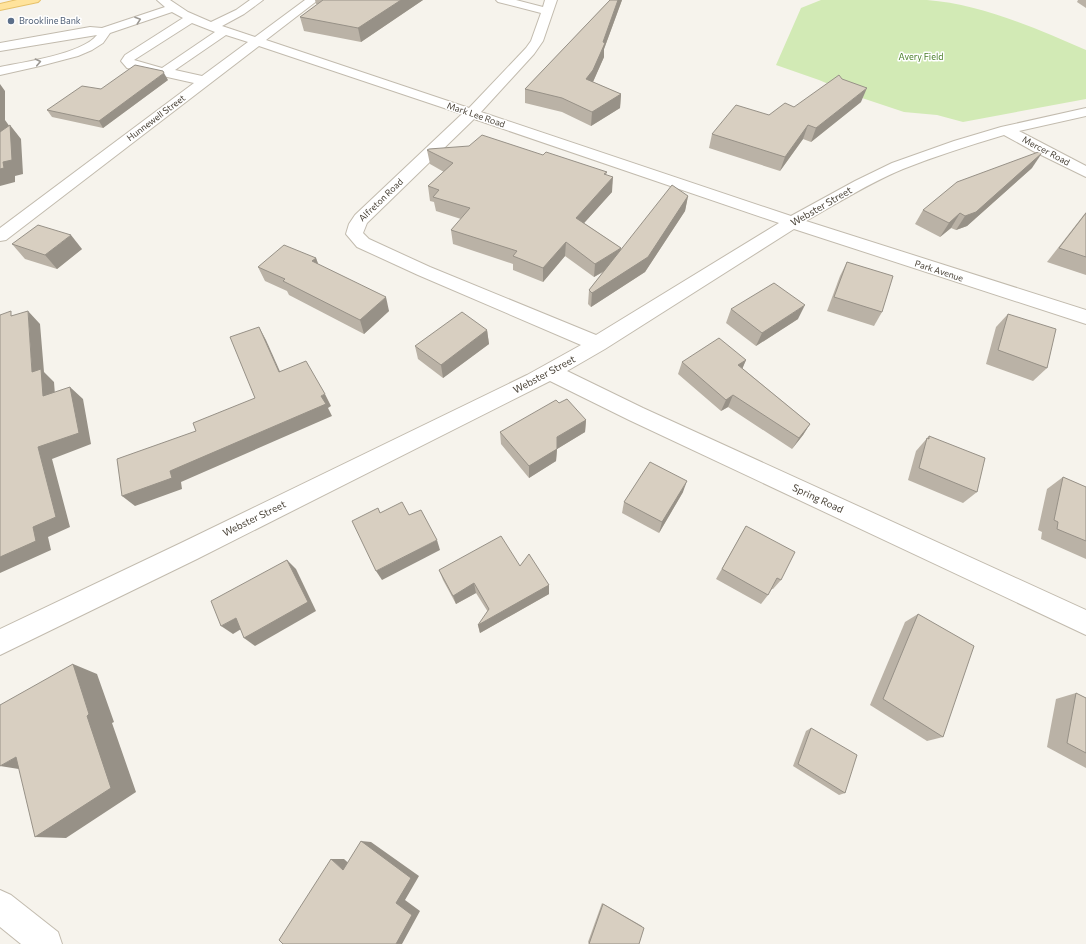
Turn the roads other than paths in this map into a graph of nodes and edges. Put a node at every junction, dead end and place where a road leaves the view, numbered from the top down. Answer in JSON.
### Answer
{"nodes":[{"id":1,"x":34,"y":0,"type":"edge"},
{"id":2,"x":162,"y":0,"type":"edge"},
{"id":3,"x":257,"y":0,"type":"edge"},
{"id":4,"x":312,"y":0,"type":"edge"},
{"id":5,"x":502,"y":0,"type":"edge"},
{"id":6,"x":549,"y":6,"type":"edge"},
{"id":7,"x":0,"y":7,"type":"edge"},
{"id":8,"x":173,"y":8,"type":"junction"},
{"id":9,"x":191,"y":18,"type":"junction"},
{"id":10,"x":219,"y":28,"type":"junction"},
{"id":11,"x":104,"y":32,"type":"junction"},
{"id":12,"x":257,"y":42,"type":"junction"},
{"id":13,"x":0,"y":47,"type":"edge"},
{"id":14,"x":0,"y":71,"type":"edge"},
{"id":15,"x":164,"y":72,"type":"junction"},
{"id":16,"x":205,"y":81,"type":"junction"},
{"id":17,"x":1086,"y":112,"type":"edge"},
{"id":18,"x":471,"y":113,"type":"junction"},
{"id":19,"x":1006,"y":130,"type":"junction"},
{"id":20,"x":1086,"y":172,"type":"edge"},
{"id":21,"x":793,"y":222,"type":"junction"},
{"id":22,"x":0,"y":236,"type":"edge"},
{"id":23,"x":1086,"y":317,"type":"edge"},
{"id":24,"x":598,"y":344,"type":"junction"},
{"id":25,"x":550,"y":372,"type":"junction"},
{"id":26,"x":1086,"y":623,"type":"edge"},
{"id":27,"x":0,"y":642,"type":"edge"},
{"id":28,"x":0,"y":906,"type":"edge"},
{"id":29,"x":46,"y":944,"type":"edge"}],
"edges":[{"from":1,"to":7,"type":"main road"},
{"from":2,"to":8,"type":"street","name":"Mark Lee Road"},
{"from":3,"to":10,"type":"street"},
{"from":4,"to":12,"type":"street","name":"Hunnewell Street"},
{"from":5,"to":6,"type":"street"},
{"from":6,"to":18,"type":"street","name":"Alfreton Road"},
{"from":8,"to":9,"type":"street","name":"Mark Lee Road"},
{"from":11,"to":8,"type":"street","one_way":true},
{"from":9,"to":10,"type":"street","name":"Mark Lee Road"},
{"from":9,"to":15,"type":"street"},
{"from":10,"to":12,"type":"street","name":"Mark Lee Road"},
{"from":10,"to":15,"type":"street"},
{"from":11,"to":13,"type":"street"},
{"from":14,"to":11,"type":"street","one_way":true},
{"from":12,"to":16,"type":"street","name":"Hunnewell Street"},
{"from":12,"to":18,"type":"street","name":"Mark Lee Road"},
{"from":15,"to":16,"type":"street"},
{"from":16,"to":22,"type":"street","name":"Hunnewell Street"},
{"from":17,"to":19,"type":"street","name":"Webster Street"},
{"from":18,"to":21,"type":"street","name":"Mark Lee Road"},
{"from":18,"to":24,"type":"street","name":"Alfreton Road"},
{"from":19,"to":20,"type":"street","name":"Mercer Road"},
{"from":19,"to":21,"type":"street","name":"Webster Street"},
{"from":21,"to":23,"type":"street","name":"Park Avenue"},
{"from":21,"to":24,"type":"street","name":"Webster Street"},
{"from":24,"to":25,"type":"street","name":"Webster Street"},
{"from":25,"to":26,"type":"street","name":"Spring Road"},
{"from":25,"to":27,"type":"street","name":"Webster Street"},
{"from":28,"to":29,"type":"street"}]}
